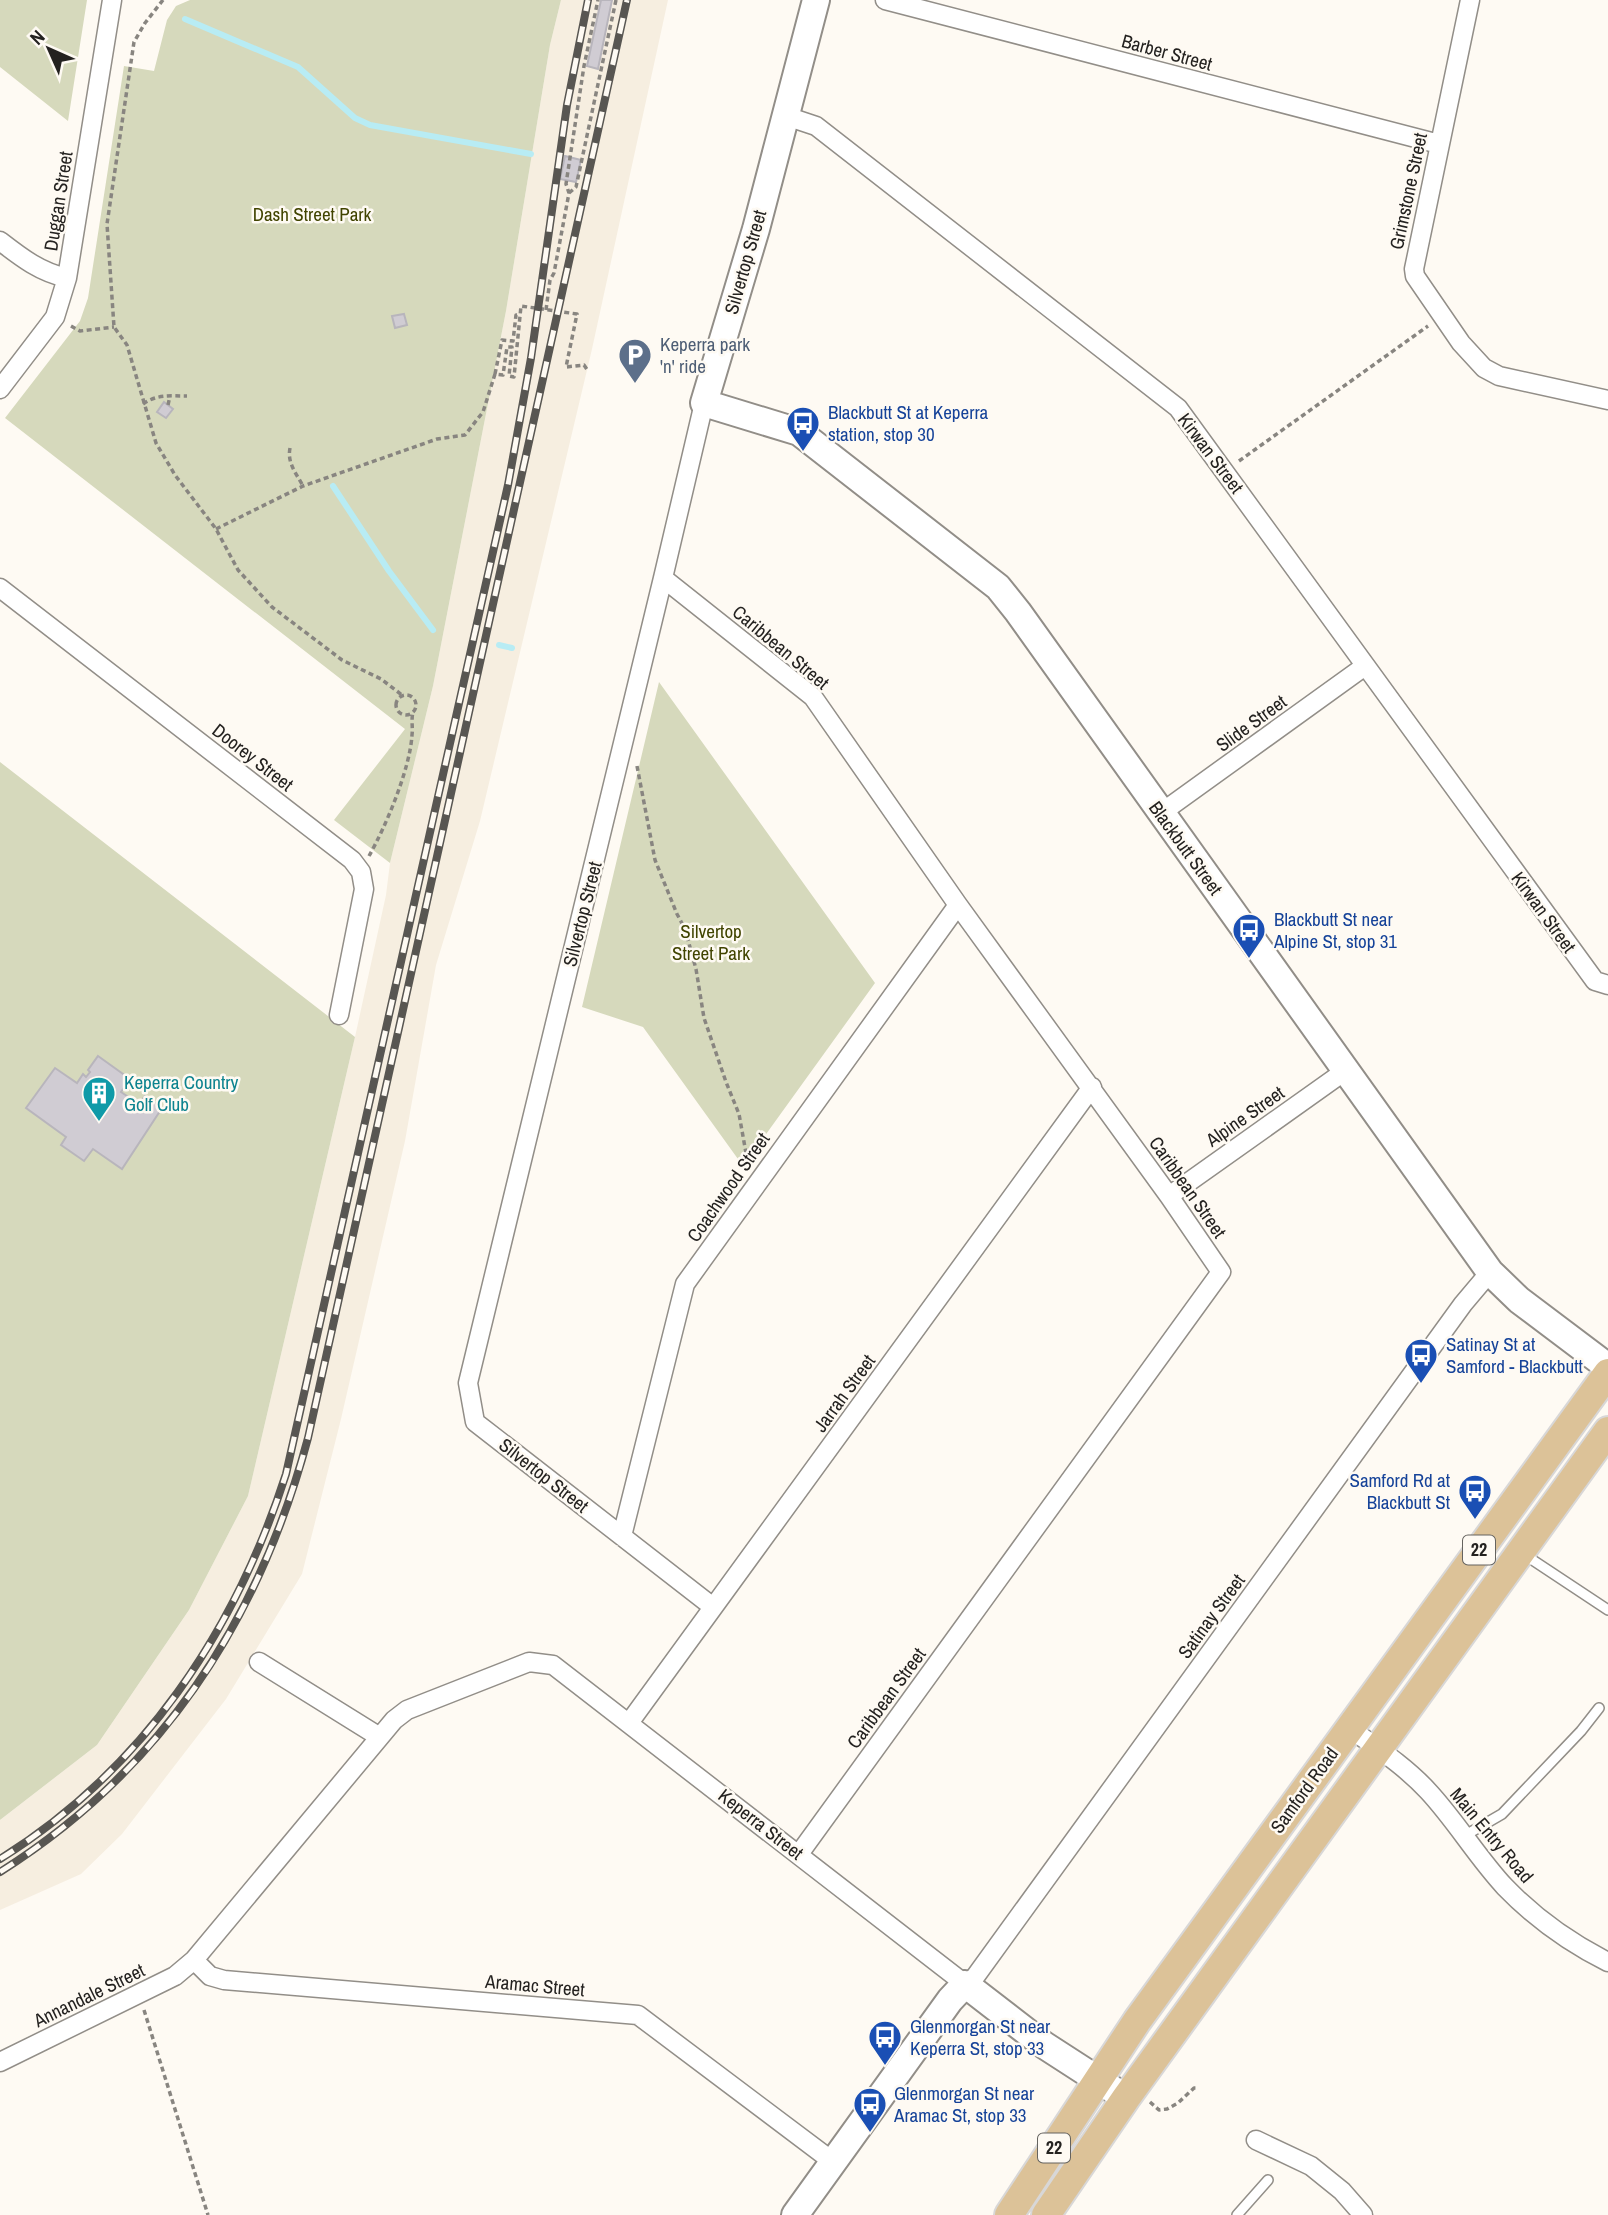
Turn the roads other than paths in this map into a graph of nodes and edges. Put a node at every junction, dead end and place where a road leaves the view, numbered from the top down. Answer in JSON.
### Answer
{"nodes":[{"id":1,"x":112,"y":0,"type":"edge"},
{"id":2,"x":816,"y":0,"type":"edge"},
{"id":3,"x":885,"y":0,"type":"edge"},
{"id":4,"x":1470,"y":0,"type":"edge"},
{"id":5,"x":786,"y":116,"type":"junction"},
{"id":6,"x":1439,"y":144,"type":"junction"},
{"id":7,"x":0,"y":242,"type":"edge"},
{"id":8,"x":67,"y":278,"type":"junction"},
{"id":9,"x":0,"y":389,"type":"edge"},
{"id":10,"x":1608,"y":400,"type":"edge"},
{"id":11,"x":704,"y":403,"type":"junction"},
{"id":12,"x":663,"y":578,"type":"junction"},
{"id":13,"x":0,"y":588,"type":"edge"},
{"id":14,"x":1365,"y":666,"type":"junction"},
{"id":15,"x":1161,"y":813,"type":"junction"},
{"id":16,"x":958,"y":905,"type":"junction"},
{"id":17,"x":1608,"y":985,"type":"edge"},
{"id":18,"x":339,"y":1015,"type":"dead end"},
{"id":19,"x":1345,"y":1071,"type":"junction"},
{"id":20,"x":1092,"y":1087,"type":"junction"},
{"id":21,"x":1170,"y":1196,"type":"junction"},
{"id":22,"x":1490,"y":1272,"type":"junction"},
{"id":23,"x":1608,"y":1367,"type":"edge"},
{"id":24,"x":1608,"y":1373,"type":"edge"},
{"id":25,"x":1608,"y":1431,"type":"edge"},
{"id":26,"x":622,"y":1536,"type":"junction"},
{"id":27,"x":1521,"y":1552,"type":"junction"},
{"id":28,"x":713,"y":1607,"type":"junction"},
{"id":29,"x":1608,"y":1610,"type":"edge"},
{"id":30,"x":259,"y":1662,"type":"dead end"},
{"id":31,"x":1599,"y":1708,"type":"dead end"},
{"id":32,"x":629,"y":1723,"type":"junction"},
{"id":33,"x":1349,"y":1728,"type":"junction"},
{"id":34,"x":379,"y":1736,"type":"junction"},
{"id":35,"x":1378,"y":1748,"type":"junction"},
{"id":36,"x":1464,"y":1836,"type":"junction"},
{"id":37,"x":799,"y":1854,"type":"junction"},
{"id":38,"x":194,"y":1960,"type":"junction"},
{"id":39,"x":1608,"y":1962,"type":"edge"},
{"id":40,"x":965,"y":1984,"type":"junction"},
{"id":41,"x":0,"y":2062,"type":"edge"},
{"id":42,"x":1098,"y":2080,"type":"junction"},
{"id":43,"x":1138,"y":2100,"type":"junction"},
{"id":44,"x":1256,"y":2140,"type":"dead end"},
{"id":45,"x":832,"y":2161,"type":"junction"},
{"id":46,"x":1268,"y":2180,"type":"dead end"},
{"id":47,"x":794,"y":2215,"type":"edge"},
{"id":48,"x":1009,"y":2215,"type":"edge"},
{"id":49,"x":1046,"y":2215,"type":"edge"},
{"id":50,"x":1237,"y":2215,"type":"edge"},
{"id":51,"x":1363,"y":2215,"type":"edge"}],
"edges":[{"from":1,"to":8,"type":"street","name":"Duggan Street"},
{"from":2,"to":5,"type":"street"},
{"from":3,"to":6,"type":"street","name":"Barber Street"},
{"from":4,"to":6,"type":"street","name":"Grimstone Street"},
{"from":5,"to":11,"type":"street","name":"Silvertop Street"},
{"from":5,"to":14,"type":"street","name":"Kirwan Street"},
{"from":6,"to":10,"type":"street","name":"Grimstone Street"},
{"from":7,"to":8,"type":"street"},
{"from":8,"to":9,"type":"street","name":"Duggan Street"},
{"from":11,"to":12,"type":"street","name":"Silvertop Street"},
{"from":11,"to":15,"type":"street","name":"Blackbutt Street"},
{"from":12,"to":16,"type":"street","name":"Caribbean Street"},
{"from":12,"to":26,"type":"street","name":"Silvertop Street"},
{"from":13,"to":18,"type":"street","name":"Doorey Street"},
{"from":14,"to":15,"type":"street","name":"Slide Street"},
{"from":14,"to":17,"type":"street","name":"Kirwan Street"},
{"from":15,"to":19,"type":"street","name":"Blackbutt Street"},
{"from":16,"to":20,"type":"street","name":"Caribbean Street"},
{"from":16,"to":26,"type":"street","name":"Coachwood Street"},
{"from":19,"to":21,"type":"street","name":"Alpine Street"},
{"from":19,"to":22,"type":"street","name":"Blackbutt Street"},
{"from":20,"to":21,"type":"street","name":"Caribbean Street"},
{"from":20,"to":28,"type":"street","name":"Jarrah Street"},
{"from":21,"to":37,"type":"street","name":"Caribbean Street"},
{"from":22,"to":23,"type":"street","name":"Blackbutt Street"},
{"from":22,"to":40,"type":"street","name":"Satinay Street"},
{"from":24,"to":33,"type":"main road","name":"Samford Road","number":"22"},
{"from":25,"to":27,"type":"main road","name":"Samford Road","number":"22"},
{"from":26,"to":28,"type":"street","name":"Silvertop Street"},
{"from":27,"to":29,"type":"lane"},
{"from":27,"to":35,"type":"main road","name":"Samford Road","number":"22"},
{"from":28,"to":32,"type":"street","name":"Jarrah Street"},
{"from":30,"to":34,"type":"street"},
{"from":31,"to":36,"type":"lane"},
{"from":32,"to":34,"type":"street","name":"Keperra Street"},
{"from":32,"to":37,"type":"street","name":"Keperra Street"},
{"from":33,"to":35,"type":"street","name":"Main Entry Road"},
{"from":33,"to":42,"type":"main road","name":"Samford Road","number":"22"},
{"from":34,"to":38,"type":"street","name":"Keperra Street"},
{"from":35,"to":36,"type":"street","name":"Main Entry Road"},
{"from":35,"to":43,"type":"main road","name":"Samford Road","number":"22"},
{"from":36,"to":39,"type":"street","name":"Main Entry Road"},
{"from":37,"to":40,"type":"street","name":"Keperra Street"},
{"from":38,"to":41,"type":"street","name":"Annandale Street"},
{"from":38,"to":45,"type":"street","name":"Aramac Street"},
{"from":40,"to":42,"type":"street","name":"Keperra Street"},
{"from":40,"to":45,"type":"street"},
{"from":42,"to":43,"type":"street","name":"Keperra Street"},
{"from":42,"to":48,"type":"main road","name":"Samford Road","number":"22"},
{"from":43,"to":49,"type":"main road","name":"Samford Road","number":"22"},
{"from":44,"to":51,"type":"street"},
{"from":45,"to":47,"type":"street"},
{"from":46,"to":50,"type":"lane"}]}
